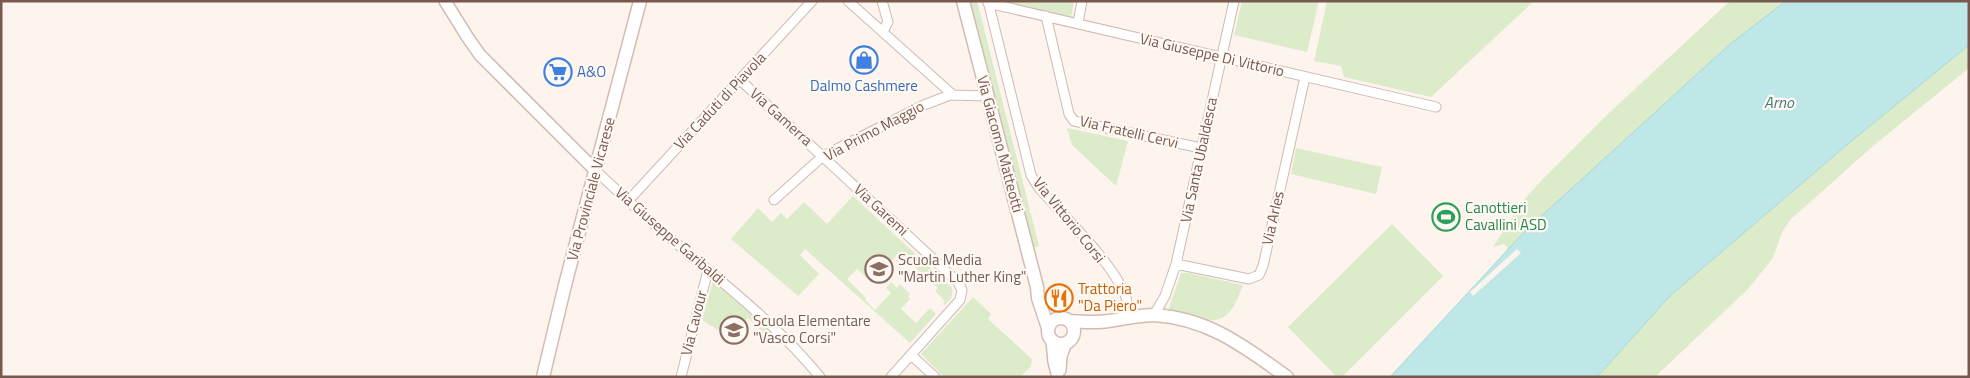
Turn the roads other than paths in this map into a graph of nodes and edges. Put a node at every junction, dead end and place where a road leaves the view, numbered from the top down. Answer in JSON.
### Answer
{"nodes":[{"id":1,"x":445,"y":1,"type":"edge"},
{"id":2,"x":640,"y":1,"type":"edge"},
{"id":3,"x":812,"y":1,"type":"edge"},
{"id":4,"x":848,"y":1,"type":"edge"},
{"id":5,"x":882,"y":1,"type":"edge"},
{"id":6,"x":963,"y":1,"type":"edge"},
{"id":7,"x":1082,"y":1,"type":"edge"},
{"id":8,"x":1234,"y":1,"type":"edge"},
{"id":9,"x":988,"y":2,"type":"edge"},
{"id":10,"x":1046,"y":16,"type":"junction"},
{"id":11,"x":1078,"y":24,"type":"junction"},
{"id":12,"x":883,"y":31,"type":"junction"},
{"id":13,"x":1221,"y":57,"type":"junction"},
{"id":14,"x":1305,"y":77,"type":"junction"},
{"id":15,"x":740,"y":79,"type":"junction"},
{"id":16,"x":953,"y":95,"type":"junction"},
{"id":17,"x":987,"y":96,"type":"junction"},
{"id":18,"x":1436,"y":107,"type":"dead end"},
{"id":19,"x":1201,"y":148,"type":"junction"},
{"id":20,"x":824,"y":156,"type":"junction"},
{"id":21,"x":596,"y":171,"type":"junction"},
{"id":22,"x":774,"y":200,"type":"dead end"},
{"id":23,"x":628,"y":201,"type":"junction"},
{"id":24,"x":1176,"y":264,"type":"junction"},
{"id":25,"x":708,"y":270,"type":"junction"},
{"id":26,"x":1037,"y":287,"type":"junction"},
{"id":27,"x":1154,"y":315,"type":"junction"},
{"id":28,"x":1128,"y":318,"type":"junction"},
{"id":29,"x":1065,"y":320,"type":"junction"},
{"id":30,"x":1108,"y":321,"type":"junction"},
{"id":31,"x":1048,"y":328,"type":"junction"},
{"id":32,"x":1070,"y":340,"type":"junction"},
{"id":33,"x":1052,"y":341,"type":"junction"},
{"id":34,"x":912,"y":355,"type":"junction"},
{"id":35,"x":543,"y":377,"type":"edge"},
{"id":36,"x":681,"y":377,"type":"edge"},
{"id":37,"x":820,"y":377,"type":"edge"},
{"id":38,"x":891,"y":377,"type":"edge"},
{"id":39,"x":935,"y":377,"type":"edge"},
{"id":40,"x":1059,"y":377,"type":"edge"},
{"id":41,"x":1287,"y":377,"type":"edge"}],
"edges":[{"from":1,"to":21,"type":"street","name":"Via Giuseppe Garibaldi"},
{"from":2,"to":21,"type":"main road","name":"Via Provinciale Vicarese"},
{"from":3,"to":15,"type":"street","name":"Via Caduti di Piavola"},
{"from":4,"to":12,"type":"street"},
{"from":5,"to":12,"type":"street"},
{"from":6,"to":17,"type":"main road","name":"Via Giacomo Matteotti"},
{"from":7,"to":11,"type":"street"},
{"from":8,"to":13,"type":"street","name":"Via Santa Ubaldesca"},
{"from":9,"to":10,"type":"street","name":"Via Giuseppe Di Vittorio"},
{"from":9,"to":28,"type":"street","name":"Via Vittorio Corsi"},
{"from":10,"to":11,"type":"street","name":"Via Giuseppe Di Vittorio"},
{"from":10,"to":19,"type":"street","name":"Via Fratelli Cervi"},
{"from":11,"to":13,"type":"street","name":"Via Giuseppe Di Vittorio"},
{"from":12,"to":16,"type":"street"},
{"from":13,"to":14,"type":"street","name":"Via Giuseppe Di Vittorio"},
{"from":13,"to":19,"type":"street","name":"Via Santa Ubaldesca"},
{"from":14,"to":18,"type":"street","name":"Via Giuseppe Di Vittorio"},
{"from":14,"to":24,"type":"street","name":"Via Arles"},
{"from":15,"to":20,"type":"street","name":"Via Gamerra"},
{"from":15,"to":23,"type":"street","name":"Via Caduti di Piavola"},
{"from":16,"to":17,"type":"street","name":"Via Primo Maggio"},
{"from":16,"to":20,"type":"street","name":"Via Primo Maggio"},
{"from":17,"to":26,"type":"main road","name":"Via Giacomo Matteotti"},
{"from":19,"to":24,"type":"street","name":"Via Santa Ubaldesca"},
{"from":20,"to":22,"type":"street","name":"Via Primo Maggio"},
{"from":20,"to":34,"type":"street","name":"Via Garemi"},
{"from":21,"to":23,"type":"street","name":"Via Giuseppe Garibaldi"},
{"from":21,"to":35,"type":"main road","name":"Via Provinciale Vicarese"},
{"from":23,"to":25,"type":"street","name":"Via Giuseppe Garibaldi"},
{"from":24,"to":27,"type":"street","name":"Via Santa Ubaldesca"},
{"from":25,"to":36,"type":"street","name":"Via Cavour"},
{"from":25,"to":37,"type":"street","name":"Via Giuseppe Garibaldi"},
{"from":26,"to":29,"type":"main road"},
{"from":26,"to":31,"type":"main road"},
{"from":27,"to":28,"type":"main road"},
{"from":27,"to":41,"type":"main road"},
{"from":28,"to":30,"type":"main road"},
{"from":29,"to":30,"type":"main road"},
{"from":29,"to":31,"type":"main road"},
{"from":29,"to":32,"type":"main road"},
{"from":30,"to":32,"type":"main road"},
{"from":31,"to":33,"type":"main road"},
{"from":32,"to":33,"type":"main road"},
{"from":32,"to":40,"type":"street"},
{"from":33,"to":40,"type":"street"},
{"from":34,"to":38,"type":"street","name":"Via Garemi"},
{"from":34,"to":39,"type":"street"}]}
